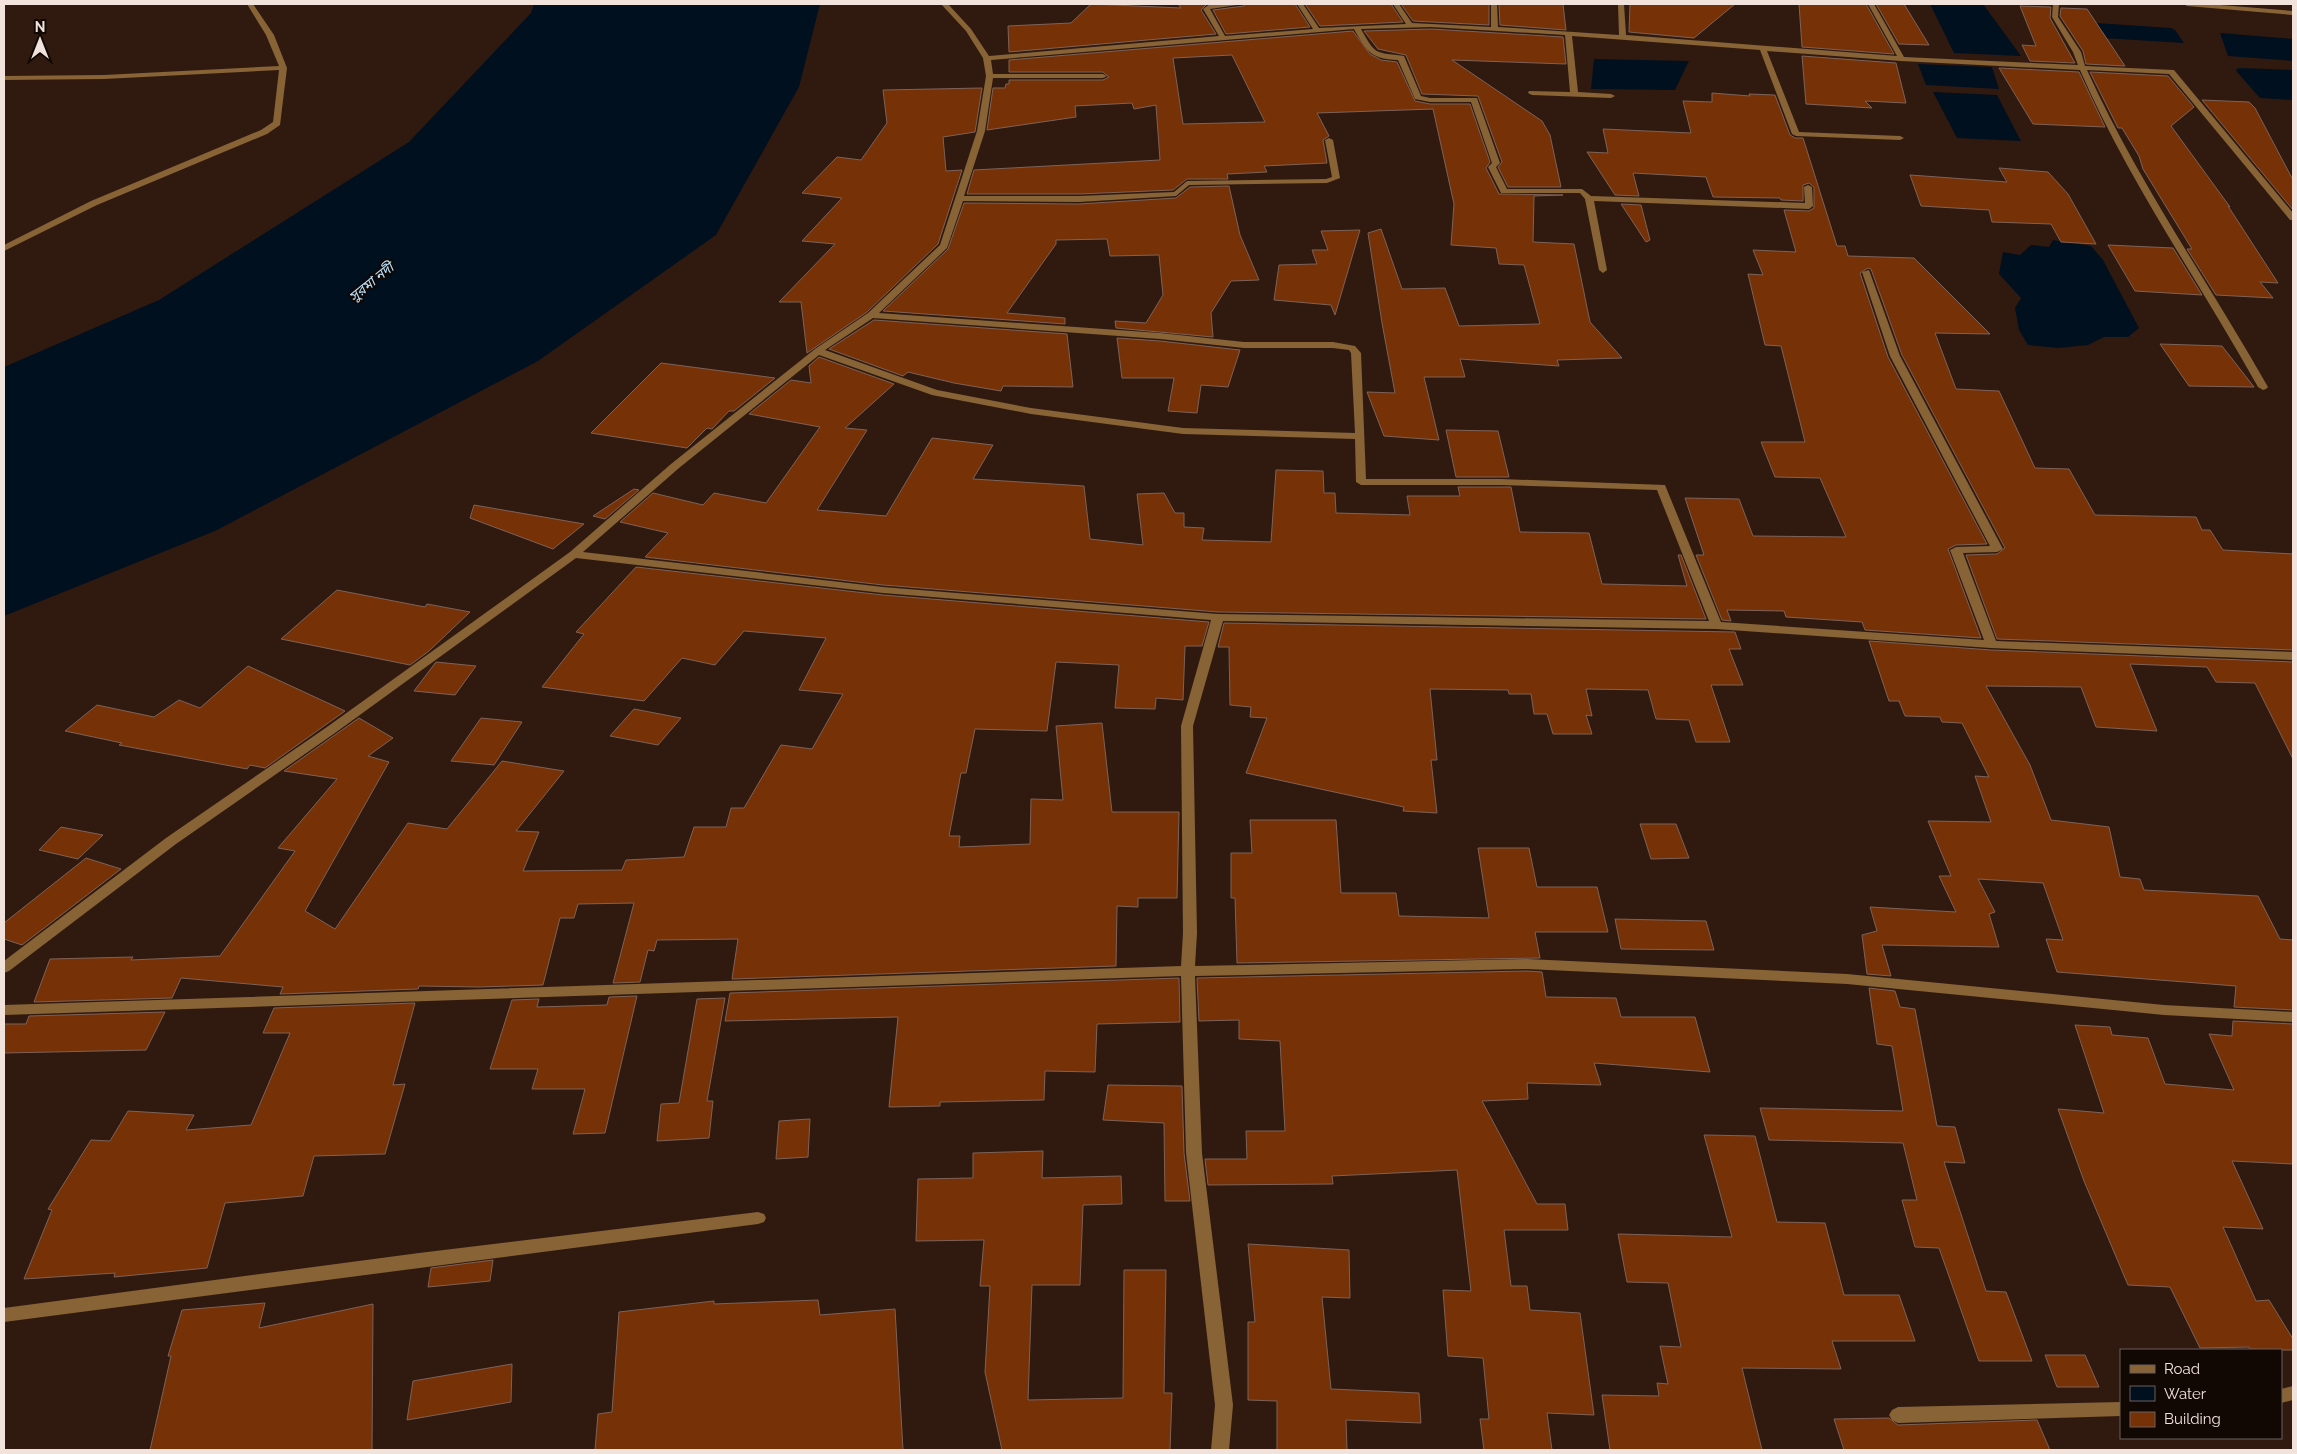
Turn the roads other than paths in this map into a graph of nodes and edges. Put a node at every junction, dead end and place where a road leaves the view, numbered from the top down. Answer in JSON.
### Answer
{"nodes":[{"id":1,"x":250,"y":4,"type":"edge"},
{"id":2,"x":944,"y":4,"type":"edge"},
{"id":3,"x":1241,"y":4,"type":"edge"},
{"id":4,"x":1300,"y":4,"type":"edge"},
{"id":5,"x":1396,"y":4,"type":"edge"},
{"id":6,"x":1494,"y":4,"type":"edge"},
{"id":7,"x":1621,"y":4,"type":"edge"},
{"id":8,"x":1871,"y":4,"type":"edge"},
{"id":9,"x":2056,"y":4,"type":"edge"},
{"id":10,"x":2187,"y":4,"type":"edge"},
{"id":11,"x":2293,"y":13,"type":"edge"},
{"id":12,"x":1410,"y":25,"type":"junction"},
{"id":13,"x":1356,"y":27,"type":"junction"},
{"id":14,"x":1495,"y":29,"type":"junction"},
{"id":15,"x":1318,"y":31,"type":"junction"},
{"id":16,"x":1568,"y":34,"type":"junction"},
{"id":17,"x":1623,"y":37,"type":"junction"},
{"id":18,"x":1223,"y":38,"type":"junction"},
{"id":19,"x":1763,"y":49,"type":"junction"},
{"id":20,"x":987,"y":58,"type":"junction"},
{"id":21,"x":1901,"y":59,"type":"junction"},
{"id":22,"x":2082,"y":67,"type":"junction"},
{"id":23,"x":283,"y":68,"type":"junction"},
{"id":24,"x":990,"y":76,"type":"junction"},
{"id":25,"x":1103,"y":76,"type":"dead end"},
{"id":26,"x":4,"y":78,"type":"edge"},
{"id":27,"x":1532,"y":92,"type":"dead end"},
{"id":28,"x":1574,"y":94,"type":"junction"},
{"id":29,"x":1611,"y":96,"type":"dead end"},
{"id":30,"x":1900,"y":138,"type":"dead end"},
{"id":31,"x":1329,"y":140,"type":"dead end"},
{"id":32,"x":1808,"y":187,"type":"dead end"},
{"id":33,"x":959,"y":198,"type":"junction"},
{"id":34,"x":1589,"y":198,"type":"junction"},
{"id":35,"x":2293,"y":218,"type":"edge"},
{"id":36,"x":4,"y":248,"type":"edge"},
{"id":37,"x":1603,"y":270,"type":"dead end"},
{"id":38,"x":1866,"y":272,"type":"dead end"},
{"id":39,"x":871,"y":315,"type":"junction"},
{"id":40,"x":818,"y":351,"type":"junction"},
{"id":41,"x":2263,"y":387,"type":"dead end"},
{"id":42,"x":1360,"y":436,"type":"junction"},
{"id":43,"x":574,"y":554,"type":"junction"},
{"id":44,"x":1218,"y":617,"type":"junction"},
{"id":45,"x":1716,"y":625,"type":"junction"},
{"id":46,"x":1991,"y":644,"type":"junction"},
{"id":47,"x":2293,"y":656,"type":"edge"},
{"id":48,"x":4,"y":968,"type":"edge"},
{"id":49,"x":1188,"y":971,"type":"junction"},
{"id":50,"x":4,"y":1010,"type":"edge"},
{"id":51,"x":2293,"y":1017,"type":"edge"},
{"id":52,"x":758,"y":1218,"type":"dead end"},
{"id":53,"x":4,"y":1315,"type":"edge"},
{"id":54,"x":2120,"y":1409,"type":"edge"},
{"id":55,"x":1898,"y":1415,"type":"dead end"},
{"id":56,"x":1220,"y":1450,"type":"edge"}],
"edges":[{"from":1,"to":23,"type":"street"},
{"from":2,"to":20,"type":"street"},
{"from":3,"to":18,"type":"street"},
{"from":4,"to":15,"type":"street"},
{"from":5,"to":12,"type":"street"},
{"from":6,"to":14,"type":"street"},
{"from":7,"to":17,"type":"street"},
{"from":8,"to":21,"type":"street"},
{"from":9,"to":22,"type":"street"},
{"from":10,"to":11,"type":"street"},
{"from":12,"to":13,"type":"street"},
{"from":12,"to":14,"type":"street"},
{"from":13,"to":15,"type":"street"},
{"from":13,"to":34,"type":"street"},
{"from":14,"to":16,"type":"street"},
{"from":15,"to":18,"type":"street"},
{"from":16,"to":17,"type":"street"},
{"from":16,"to":28,"type":"street"},
{"from":17,"to":19,"type":"street"},
{"from":18,"to":20,"type":"street"},
{"from":19,"to":21,"type":"street"},
{"from":19,"to":30,"type":"street"},
{"from":20,"to":24,"type":"street"},
{"from":21,"to":22,"type":"street"},
{"from":22,"to":35,"type":"street"},
{"from":22,"to":41,"type":"street"},
{"from":23,"to":26,"type":"street"},
{"from":23,"to":36,"type":"street"},
{"from":24,"to":25,"type":"street"},
{"from":24,"to":33,"type":"street"},
{"from":27,"to":28,"type":"street"},
{"from":28,"to":29,"type":"street"},
{"from":31,"to":33,"type":"street"},
{"from":32,"to":34,"type":"street"},
{"from":33,"to":39,"type":"street"},
{"from":34,"to":37,"type":"street"},
{"from":38,"to":46,"type":"street"},
{"from":39,"to":40,"type":"street"},
{"from":39,"to":42,"type":"street"},
{"from":40,"to":42,"type":"street"},
{"from":40,"to":43,"type":"street"},
{"from":42,"to":45,"type":"street"},
{"from":43,"to":44,"type":"street"},
{"from":43,"to":48,"type":"street"},
{"from":44,"to":45,"type":"street"},
{"from":44,"to":49,"type":"street"},
{"from":45,"to":46,"type":"street"},
{"from":46,"to":47,"type":"street"},
{"from":49,"to":50,"type":"street"},
{"from":49,"to":51,"type":"street"},
{"from":49,"to":56,"type":"street"},
{"from":52,"to":53,"type":"street"},
{"from":54,"to":55,"type":"street"}]}
